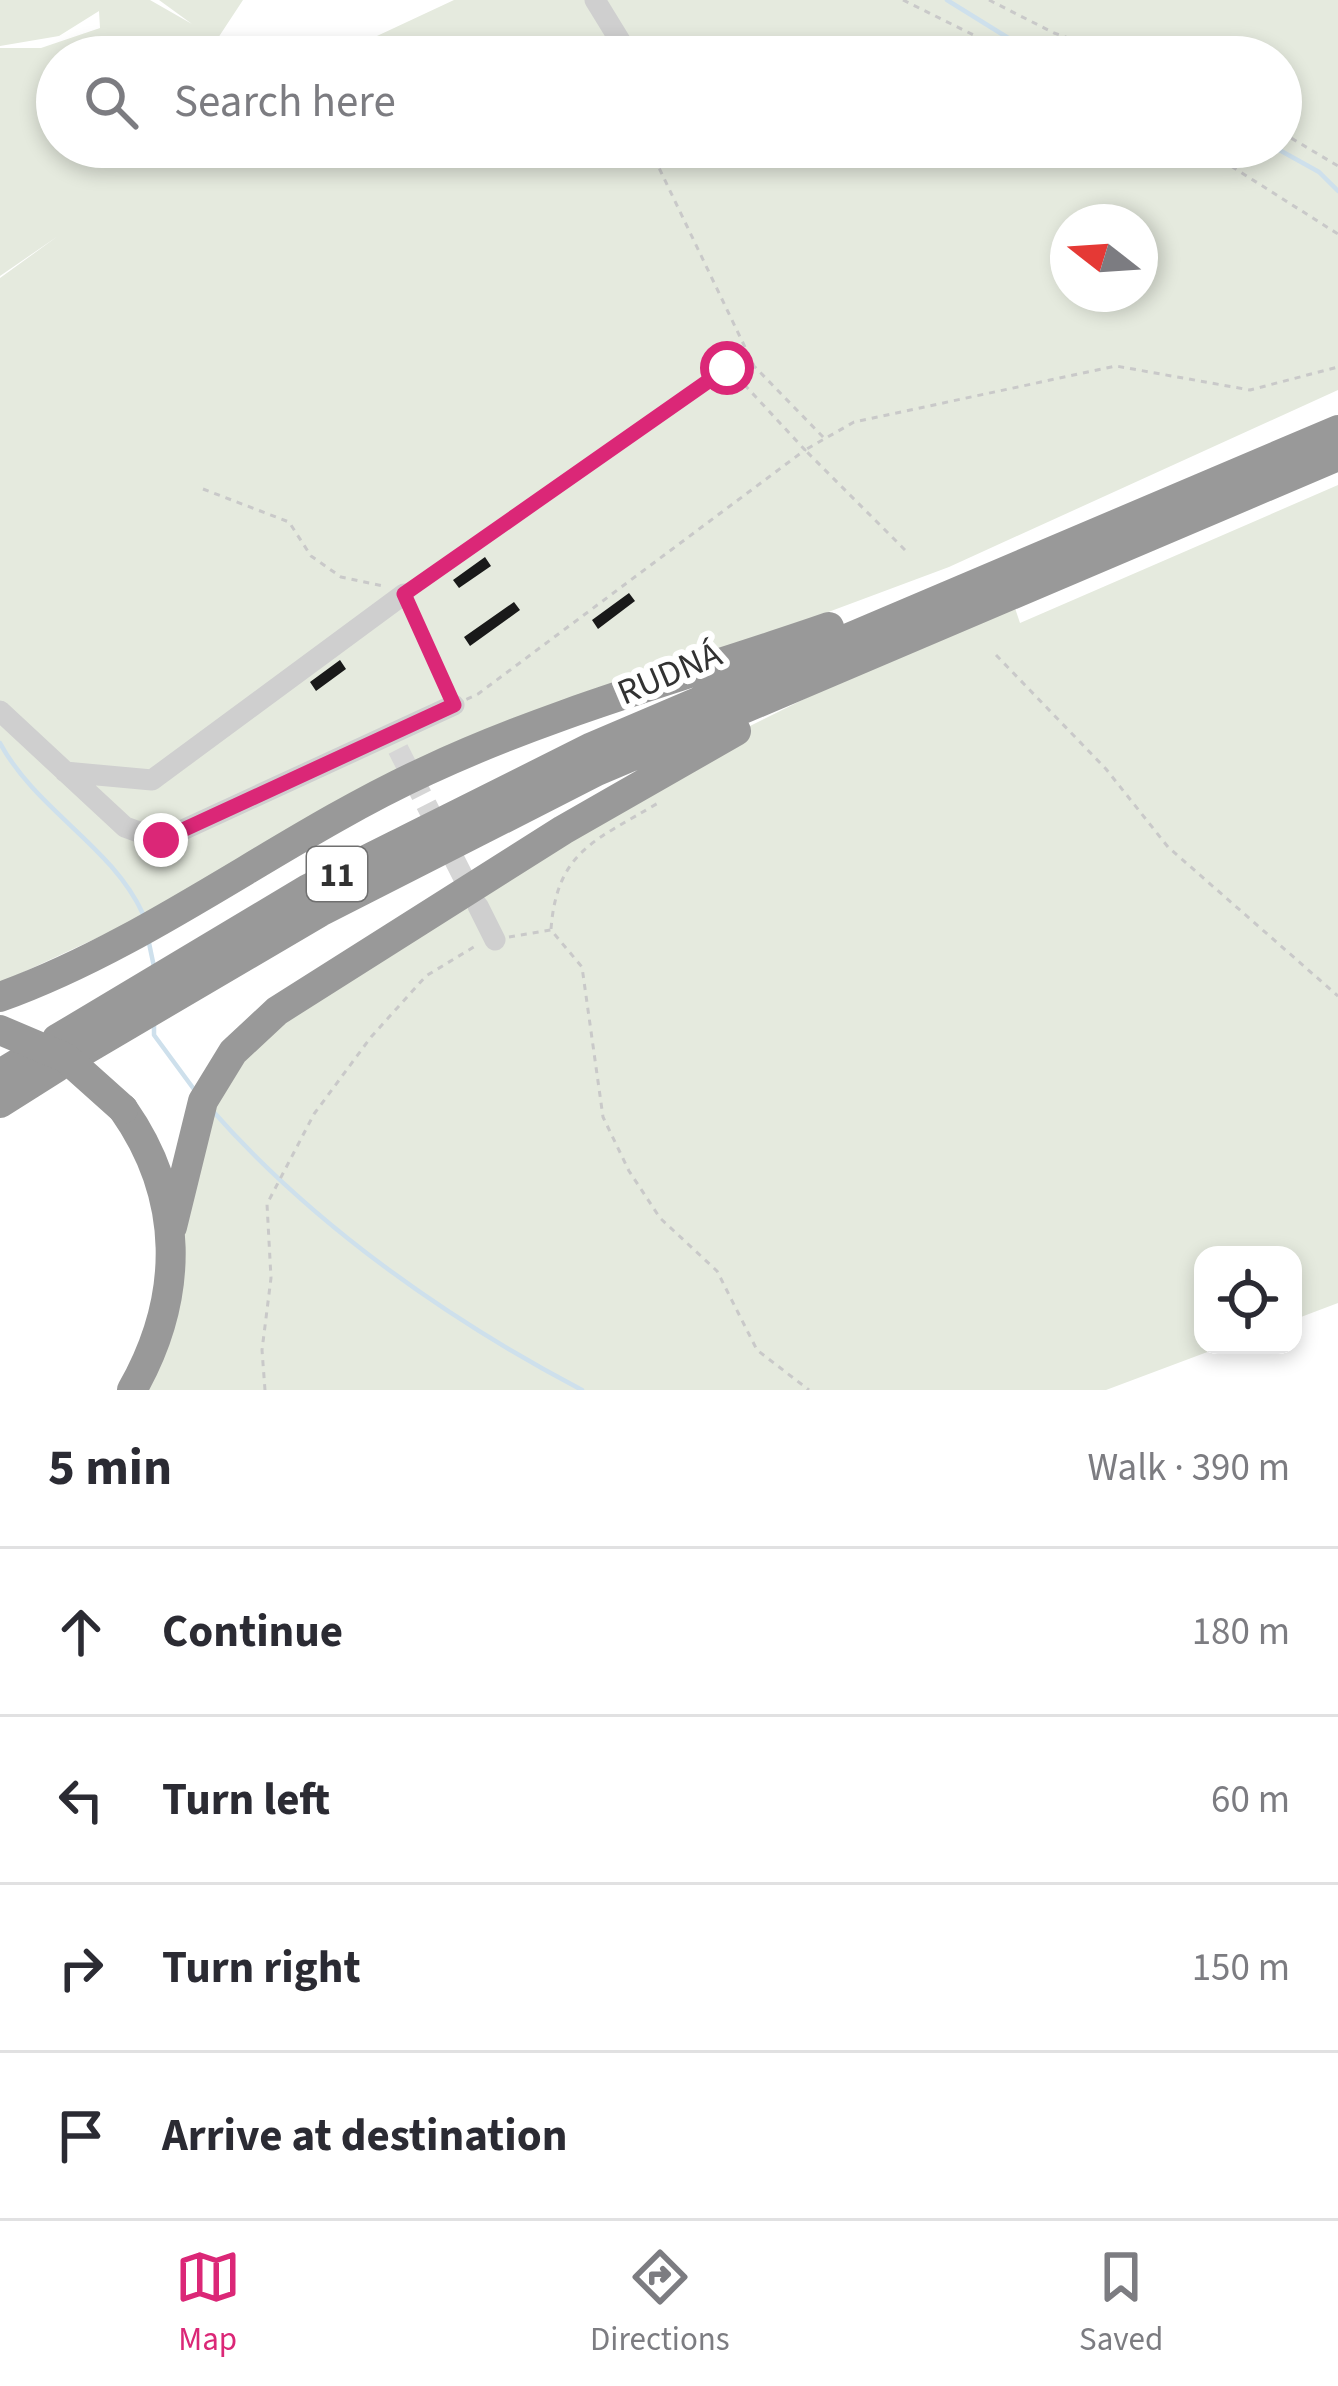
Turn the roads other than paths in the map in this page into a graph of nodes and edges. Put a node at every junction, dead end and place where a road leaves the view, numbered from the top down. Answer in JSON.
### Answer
{"nodes":[{"id":1,"x":596,"y":0,"type":"edge"},
{"id":2,"x":617,"y":36,"type":"edge"},
{"id":3,"x":1338,"y":430,"type":"edge"},
{"id":4,"x":1338,"y":456,"type":"edge"},
{"id":5,"x":1023,"y":564,"type":"junction"},
{"id":6,"x":395,"y":591,"type":"road end"},
{"id":7,"x":864,"y":659,"type":"junction"},
{"id":8,"x":454,"y":705,"type":"road end"},
{"id":9,"x":0,"y":711,"type":"edge"},
{"id":10,"x":64,"y":772,"type":"junction"},
{"id":11,"x":478,"y":906,"type":"tunnel mouth"},
{"id":12,"x":495,"y":940,"type":"road end"},
{"id":13,"x":0,"y":997,"type":"edge"},
{"id":14,"x":0,"y":1030,"type":"edge"},
{"id":15,"x":57,"y":1053,"type":"junction"},
{"id":16,"x":0,"y":1074,"type":"edge"},
{"id":17,"x":0,"y":1103,"type":"edge"},
{"id":18,"x":172,"y":1227,"type":"junction"},
{"id":19,"x":145,"y":1375,"type":"edge"},
{"id":20,"x":132,"y":1390,"type":"edge"}],
"edges":[{"from":1,"to":2,"type":"lane"},
{"from":3,"to":5,"type":"highway","name":"RUDNÁ","number":"11"},
{"from":4,"to":7,"type":"highway","name":"RUDNÁ","number":"11"},
{"from":5,"to":13,"type":"highway"},
{"from":5,"to":15,"type":"highway","name":"RUDNÁ","number":"11"},
{"from":6,"to":10,"type":"lane"},
{"from":7,"to":15,"type":"highway","name":"RUDNÁ","number":"11"},
{"from":7,"to":18,"type":"highway"},
{"from":8,"to":10,"type":"lane"},
{"from":9,"to":10,"type":"lane"},
{"from":11,"to":12,"type":"lane"},
{"from":14,"to":18,"type":"highway","bridge":true},
{"from":15,"to":16,"type":"highway","name":"RUDNÁ","number":"11"},
{"from":15,"to":17,"type":"highway","name":"RUDNÁ","number":"11"},
{"from":18,"to":19,"type":"highway"},
{"from":19,"to":20,"type":"highway"}]}
